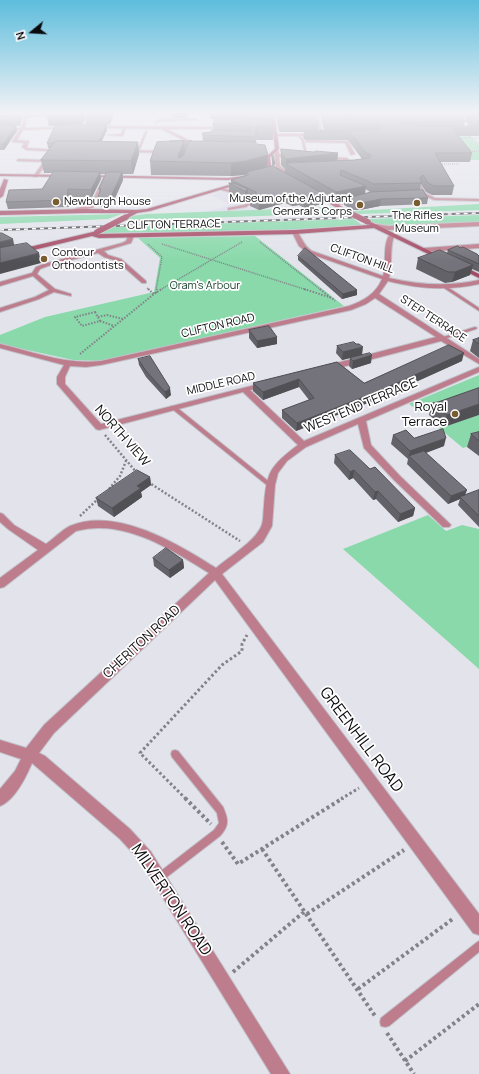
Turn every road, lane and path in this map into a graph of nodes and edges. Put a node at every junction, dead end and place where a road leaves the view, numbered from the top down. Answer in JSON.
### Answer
{"nodes":[{"id":1,"x":45,"y":162,"type":"joint"},
{"id":2,"x":270,"y":162,"type":"edge"},
{"id":3,"x":276,"y":162,"type":"edge"},
{"id":4,"x":348,"y":162,"type":"edge"},
{"id":5,"x":458,"y":162,"type":"edge"},
{"id":6,"x":29,"y":164,"type":"dead end"},
{"id":7,"x":440,"y":164,"type":"edge"},
{"id":8,"x":359,"y":165,"type":"edge"},
{"id":9,"x":285,"y":173,"type":"joint"},
{"id":10,"x":0,"y":176,"type":"edge"},
{"id":11,"x":22,"y":176,"type":"junction"},
{"id":12,"x":35,"y":176,"type":"junction"},
{"id":13,"x":71,"y":176,"type":"edge"},
{"id":14,"x":85,"y":176,"type":"edge"},
{"id":15,"x":106,"y":176,"type":"junction"},
{"id":16,"x":228,"y":179,"type":"junction"},
{"id":17,"x":6,"y":180,"type":"junction"},
{"id":18,"x":234,"y":185,"type":"junction"},
{"id":19,"x":421,"y":186,"type":"edge"},
{"id":20,"x":222,"y":188,"type":"junction"},
{"id":21,"x":312,"y":191,"type":"edge"},
{"id":22,"x":416,"y":194,"type":"edge"},
{"id":23,"x":424,"y":194,"type":"junction"},
{"id":24,"x":0,"y":196,"type":"edge"},
{"id":25,"x":356,"y":199,"type":"edge"},
{"id":26,"x":479,"y":200,"type":"edge"},
{"id":27,"x":335,"y":205,"type":"junction"},
{"id":28,"x":229,"y":209,"type":"dead end"},
{"id":29,"x":73,"y":211,"type":"junction"},
{"id":30,"x":136,"y":212,"type":"junction"},
{"id":31,"x":2,"y":213,"type":"edge"},
{"id":32,"x":479,"y":224,"type":"edge"},
{"id":33,"x":376,"y":226,"type":"junction"},
{"id":34,"x":295,"y":232,"type":"junction"},
{"id":35,"x":95,"y":233,"type":"junction"},
{"id":36,"x":252,"y":235,"type":"junction"},
{"id":37,"x":392,"y":235,"type":"junction"},
{"id":38,"x":131,"y":236,"type":"junction"},
{"id":39,"x":161,"y":244,"type":"dead end"},
{"id":40,"x":479,"y":246,"type":"edge"},
{"id":41,"x":424,"y":250,"type":"junction"},
{"id":42,"x":100,"y":251,"type":"junction"},
{"id":43,"x":0,"y":256,"type":"edge"},
{"id":44,"x":212,"y":261,"type":"junction"},
{"id":45,"x":34,"y":274,"type":"junction"},
{"id":46,"x":479,"y":276,"type":"edge"},
{"id":47,"x":386,"y":280,"type":"junction"},
{"id":48,"x":144,"y":282,"type":"dead end"},
{"id":49,"x":479,"y":282,"type":"edge"},
{"id":50,"x":0,"y":284,"type":"edge"},
{"id":51,"x":445,"y":287,"type":"junction"},
{"id":52,"x":148,"y":289,"type":"dead end"},
{"id":53,"x":53,"y":290,"type":"junction"},
{"id":54,"x":155,"y":294,"type":"junction"},
{"id":55,"x":68,"y":295,"type":"dead end"},
{"id":56,"x":374,"y":295,"type":"junction"},
{"id":57,"x":332,"y":298,"type":"junction"},
{"id":58,"x":0,"y":310,"type":"edge"},
{"id":59,"x":342,"y":310,"type":"junction"},
{"id":60,"x":479,"y":310,"type":"edge"},
{"id":61,"x":98,"y":317,"type":"junction"},
{"id":62,"x":124,"y":319,"type":"junction"},
{"id":63,"x":100,"y":321,"type":"junction"},
{"id":64,"x":114,"y":326,"type":"junction"},
{"id":65,"x":475,"y":328,"type":"dead end"},
{"id":66,"x":442,"y":338,"type":"junction"},
{"id":67,"x":0,"y":346,"type":"edge"},
{"id":68,"x":479,"y":362,"type":"edge"},
{"id":69,"x":68,"y":364,"type":"junction"},
{"id":70,"x":321,"y":370,"type":"edge"},
{"id":71,"x":479,"y":370,"type":"edge"},
{"id":72,"x":275,"y":382,"type":"edge"},
{"id":73,"x":245,"y":390,"type":"junction"},
{"id":74,"x":173,"y":407,"type":"junction"},
{"id":75,"x":361,"y":419,"type":"junction"},
{"id":76,"x":99,"y":427,"type":"junction"},
{"id":77,"x":303,"y":445,"type":"junction"},
{"id":78,"x":126,"y":461,"type":"junction"},
{"id":79,"x":141,"y":478,"type":"edge"},
{"id":80,"x":147,"y":482,"type":"edge"},
{"id":81,"x":270,"y":485,"type":"junction"},
{"id":82,"x":0,"y":516,"type":"edge"},
{"id":83,"x":446,"y":525,"type":"dead end"},
{"id":84,"x":79,"y":526,"type":"junction"},
{"id":85,"x":250,"y":548,"type":"junction"},
{"id":86,"x":44,"y":549,"type":"junction"},
{"id":87,"x":216,"y":573,"type":"junction"},
{"id":88,"x":0,"y":584,"type":"edge"},
{"id":89,"x":242,"y":644,"type":"dead end"},
{"id":90,"x":0,"y":746,"type":"edge"},
{"id":91,"x":175,"y":754,"type":"dead end"},
{"id":92,"x":29,"y":755,"type":"junction"},
{"id":93,"x":370,"y":780,"type":"junction"},
{"id":94,"x":0,"y":799,"type":"edge"},
{"id":95,"x":217,"y":833,"type":"junction"},
{"id":96,"x":262,"y":849,"type":"junction"},
{"id":97,"x":393,"y":857,"type":"dead end"},
{"id":98,"x":160,"y":877,"type":"junction"},
{"id":99,"x":466,"y":909,"type":"junction"},
{"id":100,"x":306,"y":912,"type":"junction"},
{"id":101,"x":479,"y":927,"type":"edge"},
{"id":102,"x":479,"y":946,"type":"edge"},
{"id":103,"x":224,"y":980,"type":"junction"},
{"id":104,"x":358,"y":989,"type":"junction"},
{"id":105,"x":479,"y":1004,"type":"edge"},
{"id":106,"x":383,"y":1024,"type":"junction"},
{"id":107,"x":405,"y":1061,"type":"junction"},
{"id":108,"x":281,"y":1074,"type":"edge"},
{"id":109,"x":414,"y":1074,"type":"edge"}],
"edges":[{"from":1,"to":6,"type":"lane"},
{"from":1,"to":12,"type":"street"},
{"from":2,"to":9,"type":"main road"},
{"from":3,"to":9,"type":"street"},
{"from":4,"to":8,"type":"street"},
{"from":5,"to":7,"type":"path"},
{"from":10,"to":11,"type":"main road"},
{"from":10,"to":17,"type":"main road"},
{"from":11,"to":12,"type":"main road"},
{"from":11,"to":17,"type":"main road"},
{"from":12,"to":13,"type":"main road"},
{"from":14,"to":15,"type":"main road"},
{"from":15,"to":16,"type":"main road"},
{"from":15,"to":29,"type":"street"},
{"from":16,"to":18,"type":"main road"},
{"from":16,"to":18,"type":"main road"},
{"from":17,"to":24,"type":"main road"},
{"from":18,"to":20,"type":"main road"},
{"from":19,"to":23,"type":"lane"},
{"from":20,"to":28,"type":"lane"},
{"from":20,"to":30,"type":"main road"},
{"from":21,"to":27,"type":"main road"},
{"from":22,"to":23,"type":"lane"},
{"from":23,"to":26,"type":"lane"},
{"from":25,"to":27,"type":"lane"},
{"from":27,"to":33,"type":"main road","bridge":true},
{"from":29,"to":30,"type":"main road"},
{"from":29,"to":31,"type":"main road"},
{"from":30,"to":35,"type":"main road","bridge":true},
{"from":32,"to":33,"type":"street"},
{"from":33,"to":34,"type":"main road","name":"CLIFTON TERRACE"},
{"from":33,"to":37,"type":"main road"},
{"from":34,"to":36,"type":"main road","name":"CLIFTON TERRACE"},
{"from":34,"to":47,"type":"street","name":"CLIFTON HILL"},
{"from":35,"to":38,"type":"main road","name":"CLIFTON TERRACE"},
{"from":35,"to":43,"type":"main road"},
{"from":36,"to":38,"type":"main road","name":"CLIFTON TERRACE"},
{"from":36,"to":44,"type":"path"},
{"from":36,"to":57,"type":"path"},
{"from":37,"to":41,"type":"main road"},
{"from":37,"to":47,"type":"street","name":"CLIFTON ROAD"},
{"from":38,"to":42,"type":"street"},
{"from":38,"to":54,"type":"path"},
{"from":39,"to":44,"type":"path"},
{"from":40,"to":41,"type":"street"},
{"from":41,"to":46,"type":"main road"},
{"from":42,"to":45,"type":"street"},
{"from":42,"to":48,"type":"street"},
{"from":44,"to":54,"type":"path"},
{"from":44,"to":57,"type":"path"},
{"from":45,"to":50,"type":"street"},
{"from":45,"to":53,"type":"street"},
{"from":47,"to":51,"type":"street","name":"CLIFTON HILL"},
{"from":47,"to":56,"type":"street","name":"CLIFTON ROAD"},
{"from":49,"to":51,"type":"street","name":"CLIFTON HILL"},
{"from":51,"to":60,"type":"lane"},
{"from":52,"to":54,"type":"path"},
{"from":53,"to":55,"type":"street"},
{"from":53,"to":58,"type":"street"},
{"from":54,"to":62,"type":"path"},
{"from":56,"to":59,"type":"street","name":"CLIFTON ROAD"},
{"from":56,"to":66,"type":"street","name":"STEP TERRACE"},
{"from":57,"to":59,"type":"path"},
{"from":59,"to":69,"type":"street","name":"CLIFTON ROAD"},
{"from":61,"to":62,"type":"path"},
{"from":61,"to":63,"type":"path"},
{"from":61,"to":63,"type":"path"},
{"from":62,"to":64,"type":"path"},
{"from":63,"to":64,"type":"path"},
{"from":64,"to":69,"type":"path"},
{"from":65,"to":66,"type":"lane"},
{"from":66,"to":68,"type":"street","name":"STEP TERRACE"},
{"from":66,"to":70,"type":"street"},
{"from":67,"to":69,"type":"street","name":"CLIFTON ROAD"},
{"from":69,"to":76,"type":"street","name":"NORTH VIEW"},
{"from":71,"to":75,"type":"street","name":"WEST END TERRACE"},
{"from":72,"to":73,"type":"street","name":"MIDDLE ROAD"},
{"from":73,"to":74,"type":"street","name":"MIDDLE ROAD"},
{"from":73,"to":77,"type":"street"},
{"from":74,"to":76,"type":"street","name":"MIDDLE ROAD"},
{"from":74,"to":81,"type":"lane"},
{"from":75,"to":77,"type":"street","name":"WEST END TERRACE"},
{"from":75,"to":83,"type":"street"},
{"from":76,"to":78,"type":"path","name":"NORTH VIEW"},
{"from":77,"to":81,"type":"street","name":"WEST END TERRACE"},
{"from":78,"to":79,"type":"path","name":"NORTH VIEW"},
{"from":78,"to":84,"type":"path"},
{"from":80,"to":85,"type":"path","name":"NORTH VIEW"},
{"from":81,"to":85,"type":"street","name":"CHERITON ROAD"},
{"from":82,"to":86,"type":"street"},
{"from":84,"to":86,"type":"street"},
{"from":84,"to":87,"type":"street"},
{"from":85,"to":87,"type":"street","name":"CHERITON ROAD"},
{"from":86,"to":88,"type":"street"},
{"from":87,"to":92,"type":"street","name":"CHERITON ROAD"},
{"from":87,"to":93,"type":"street","name":"GREENHILL ROAD"},
{"from":89,"to":95,"type":"path"},
{"from":90,"to":92,"type":"street","name":"MILVERTON ROAD"},
{"from":91,"to":95,"type":"lane"},
{"from":92,"to":94,"type":"street","name":"CHERITON ROAD"},
{"from":92,"to":98,"type":"street","name":"MILVERTON ROAD"},
{"from":93,"to":96,"type":"path"},
{"from":93,"to":99,"type":"street","name":"GREENHILL ROAD"},
{"from":95,"to":96,"type":"path"},
{"from":95,"to":98,"type":"lane"},
{"from":96,"to":100,"type":"path"},
{"from":97,"to":100,"type":"path"},
{"from":98,"to":103,"type":"street","name":"MILVERTON ROAD"},
{"from":99,"to":101,"type":"street","name":"GREENHILL ROAD"},
{"from":99,"to":104,"type":"path"},
{"from":100,"to":103,"type":"path"},
{"from":100,"to":104,"type":"path"},
{"from":102,"to":106,"type":"lane"},
{"from":103,"to":108,"type":"street","name":"MILVERTON ROAD"},
{"from":104,"to":106,"type":"path"},
{"from":105,"to":107,"type":"path"},
{"from":106,"to":107,"type":"path"},
{"from":107,"to":109,"type":"path"}]}
